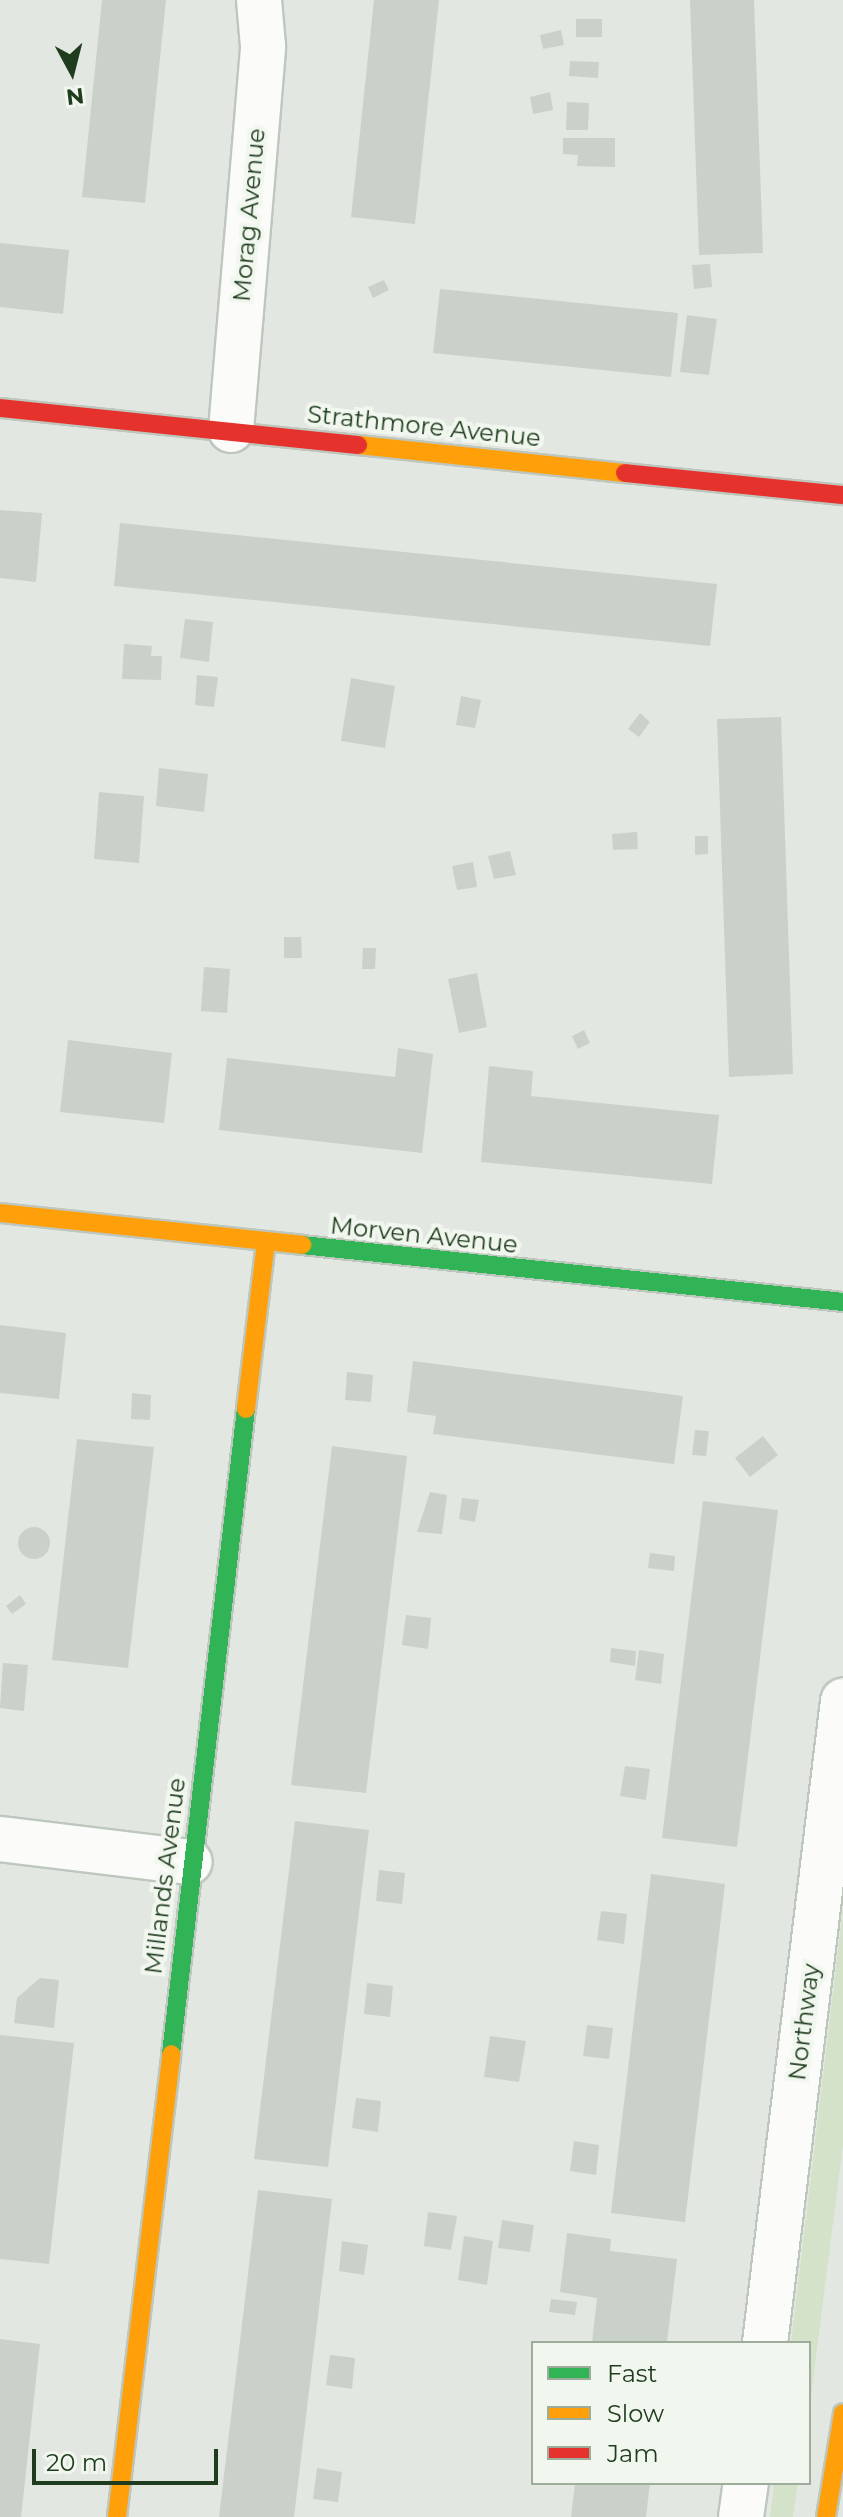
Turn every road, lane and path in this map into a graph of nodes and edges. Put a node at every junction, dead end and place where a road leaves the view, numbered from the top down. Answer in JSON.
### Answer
{"nodes":[{"id":1,"x":259,"y":0,"type":"edge"},
{"id":2,"x":0,"y":408,"type":"edge"},
{"id":3,"x":231,"y":430,"type":"junction"},
{"id":4,"x":843,"y":495,"type":"edge"},
{"id":5,"x":0,"y":1213,"type":"edge"},
{"id":6,"x":266,"y":1241,"type":"junction"},
{"id":7,"x":843,"y":1302,"type":"edge"},
{"id":8,"x":843,"y":1701,"type":"edge"},
{"id":9,"x":0,"y":1839,"type":"edge"},
{"id":10,"x":190,"y":1862,"type":"junction"},
{"id":11,"x":765,"y":2341,"type":"edge"},
{"id":12,"x":843,"y":2413,"type":"edge"},
{"id":13,"x":746,"y":2485,"type":"edge"},
{"id":14,"x":117,"y":2517,"type":"edge"},
{"id":15,"x":741,"y":2517,"type":"edge"},
{"id":16,"x":826,"y":2517,"type":"edge"}],
"edges":[{"from":1,"to":3,"type":"street","name":"Morag Avenue"},
{"from":2,"to":3,"type":"street","name":"Strathmore Avenue"},
{"from":3,"to":4,"type":"street","name":"Strathmore Avenue"},
{"from":5,"to":6,"type":"street","name":"Morven Avenue"},
{"from":6,"to":7,"type":"street","name":"Morven Avenue"},
{"from":6,"to":10,"type":"street","name":"Millands Avenue"},
{"from":8,"to":11,"type":"street","name":"Northway"},
{"from":9,"to":10,"type":"street"},
{"from":10,"to":14,"type":"street","name":"Millands Avenue"},
{"from":12,"to":16,"type":"street"},
{"from":13,"to":15,"type":"street"}]}
